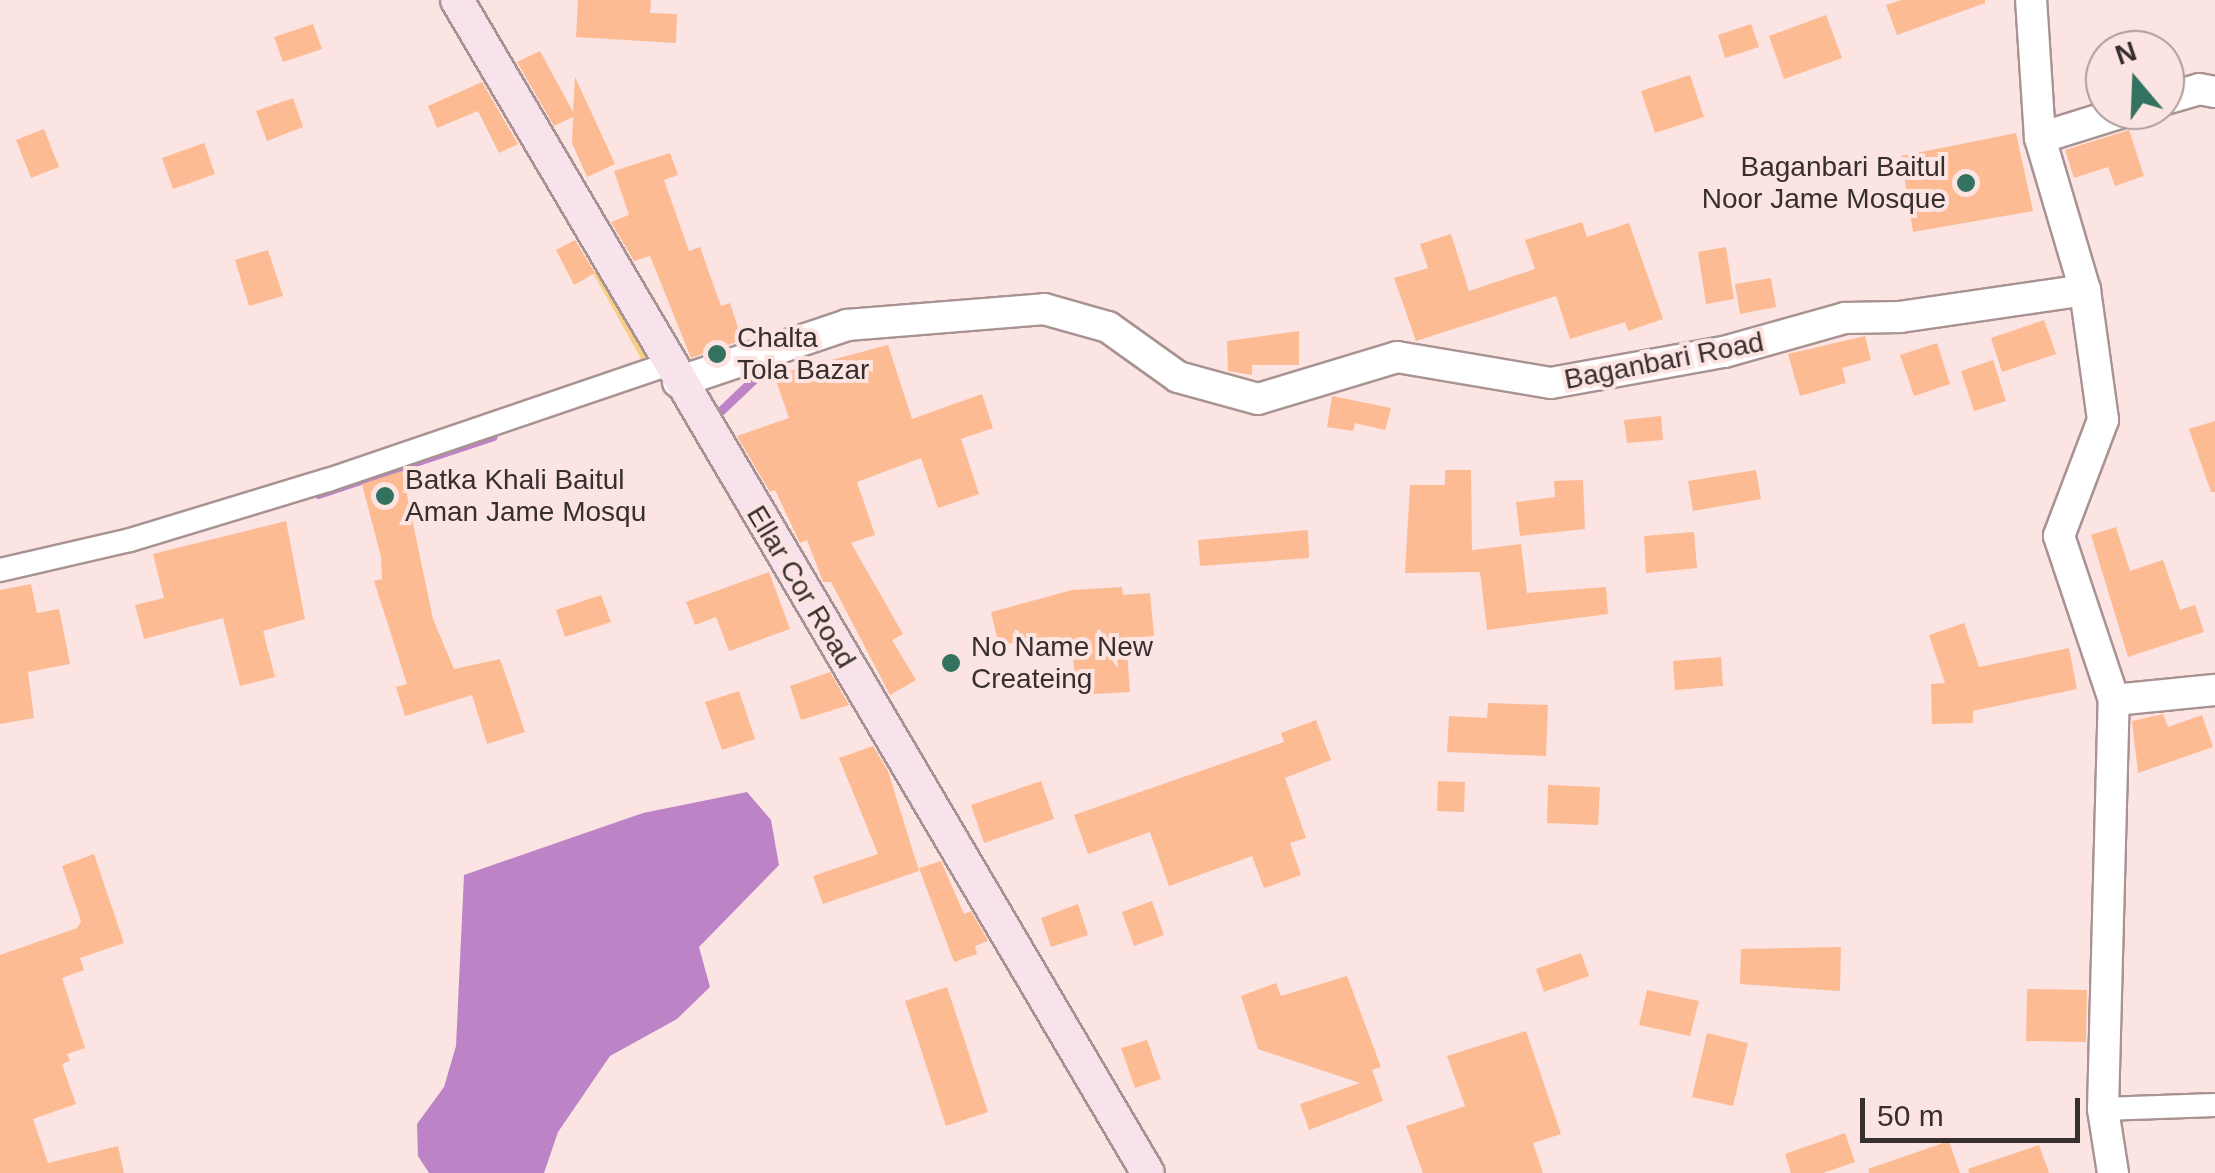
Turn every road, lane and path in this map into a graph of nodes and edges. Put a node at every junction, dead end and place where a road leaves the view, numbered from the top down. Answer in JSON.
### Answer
{"nodes":[{"id":1,"x":457,"y":0,"type":"edge"},
{"id":2,"x":2031,"y":0,"type":"edge"},
{"id":3,"x":2215,"y":92,"type":"edge"},
{"id":4,"x":2185,"y":93,"type":"edge"},
{"id":5,"x":2085,"y":124,"type":"edge"},
{"id":6,"x":2040,"y":138,"type":"junction"},
{"id":7,"x":2085,"y":290,"type":"junction"},
{"id":8,"x":675,"y":373,"type":"junction"},
{"id":9,"x":0,"y":570,"type":"edge"},
{"id":10,"x":2215,"y":690,"type":"edge"},
{"id":11,"x":2114,"y":700,"type":"junction"},
{"id":12,"x":2215,"y":1105,"type":"edge"},
{"id":13,"x":2103,"y":1109,"type":"junction"},
{"id":14,"x":1148,"y":1173,"type":"edge"},
{"id":15,"x":2113,"y":1173,"type":"edge"}],
"edges":[{"from":1,"to":8,"type":"main road","name":"Ellar Cor Road"},
{"from":2,"to":6,"type":"street"},
{"from":3,"to":4,"type":"street"},
{"from":5,"to":6,"type":"street"},
{"from":6,"to":7,"type":"street"},
{"from":7,"to":8,"type":"street","name":"Baganbari Road"},
{"from":7,"to":11,"type":"street"},
{"from":8,"to":9,"type":"street"},
{"from":8,"to":14,"type":"main road","name":"Ellar Cor Road"},
{"from":10,"to":11,"type":"street"},
{"from":11,"to":13,"type":"street"},
{"from":12,"to":13,"type":"street"},
{"from":13,"to":15,"type":"street"}]}
